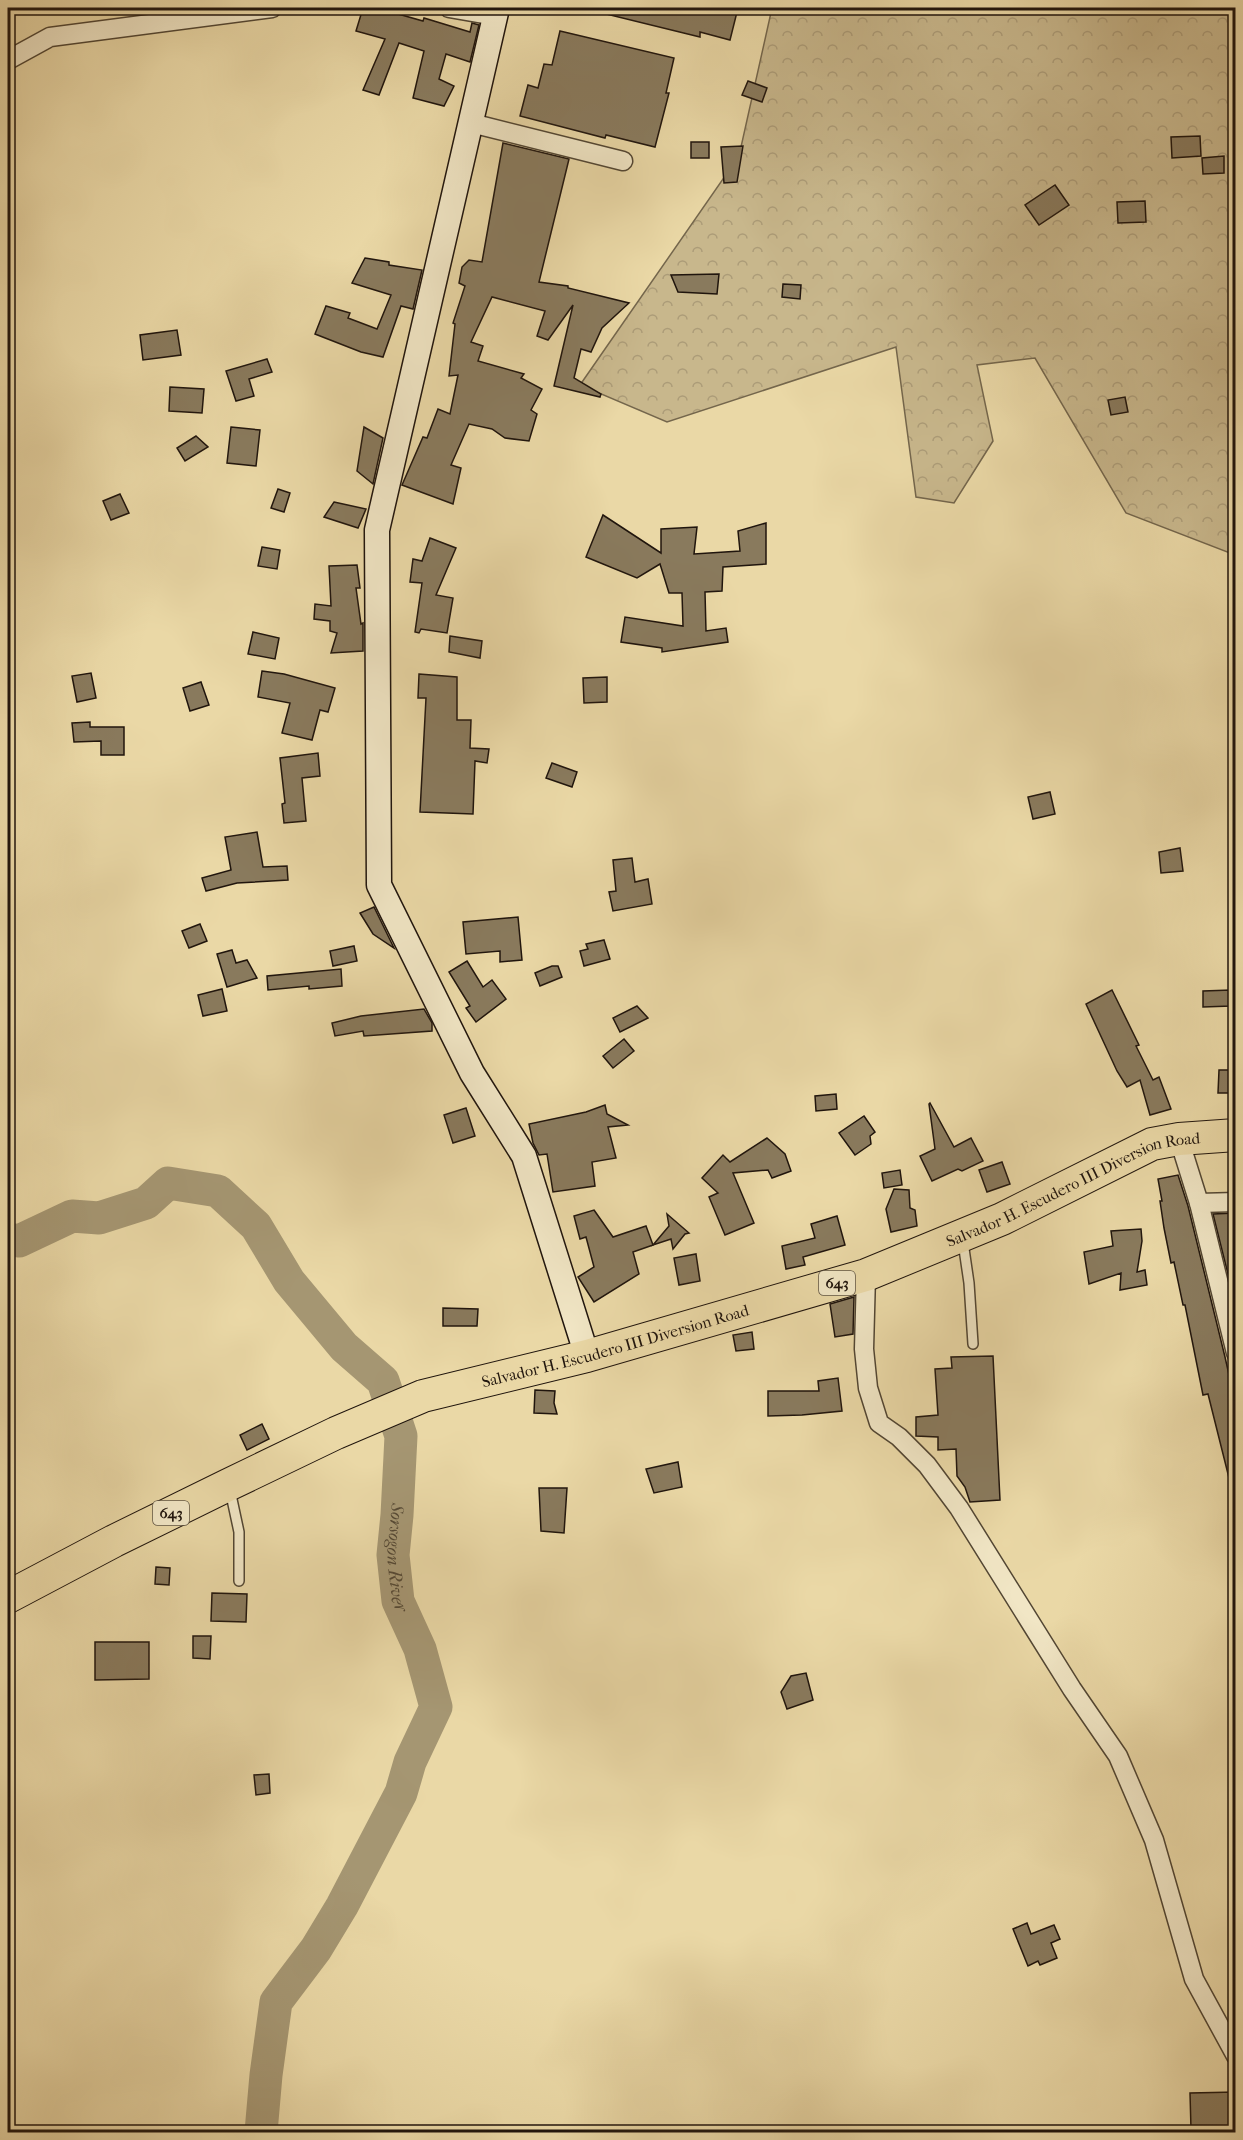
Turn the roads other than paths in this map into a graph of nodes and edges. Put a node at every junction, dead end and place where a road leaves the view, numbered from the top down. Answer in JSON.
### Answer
{"nodes":[{"id":1,"x":272,"y":8,"type":"edge"},
{"id":2,"x":449,"y":8,"type":"edge"},
{"id":3,"x":496,"y":12,"type":"edge"},
{"id":4,"x":8,"y":60,"type":"edge"},
{"id":5,"x":471,"y":123,"type":"junction"},
{"id":6,"x":623,"y":161,"type":"dead end"},
{"id":7,"x":1236,"y":1135,"type":"edge"},
{"id":8,"x":1179,"y":1139,"type":"junction"},
{"id":9,"x":1236,"y":1202,"type":"edge"},
{"id":10,"x":1199,"y":1203,"type":"junction"},
{"id":11,"x":962,"y":1236,"type":"junction"},
{"id":12,"x":866,"y":1275,"type":"junction"},
{"id":13,"x":973,"y":1344,"type":"dead end"},
{"id":14,"x":1236,"y":1353,"type":"edge"},
{"id":15,"x":587,"y":1356,"type":"junction"},
{"id":16,"x":228,"y":1485,"type":"junction"},
{"id":17,"x":238,"y":1581,"type":"dead end"},
{"id":18,"x":8,"y":1597,"type":"edge"},
{"id":19,"x":1236,"y":2056,"type":"edge"}],
"edges":[{"from":1,"to":4,"type":"street"},
{"from":2,"to":3,"type":"street"},
{"from":3,"to":5,"type":"street"},
{"from":5,"to":6,"type":"street"},
{"from":5,"to":15,"type":"street"},
{"from":7,"to":8,"type":"highway","name":"Salvador H. Escudero III Diversion Road","number":"643"},
{"from":8,"to":10,"type":"street"},
{"from":8,"to":11,"type":"highway","name":"Salvador H. Escudero III Diversion Road","number":"643"},
{"from":9,"to":10,"type":"street"},
{"from":10,"to":14,"type":"street"},
{"from":11,"to":12,"type":"highway","name":"Salvador H. Escudero III Diversion Road","number":"643"},
{"from":11,"to":13,"type":"lane"},
{"from":12,"to":15,"type":"highway","name":"Salvador H. Escudero III Diversion Road","number":"643"},
{"from":12,"to":19,"type":"street"},
{"from":15,"to":16,"type":"highway","name":"Salvador H. Escudero III Diversion Road","number":"643"},
{"from":16,"to":17,"type":"lane"},
{"from":16,"to":18,"type":"highway","name":"Salvador H. Escudero III Diversion Road","number":"643"}]}
